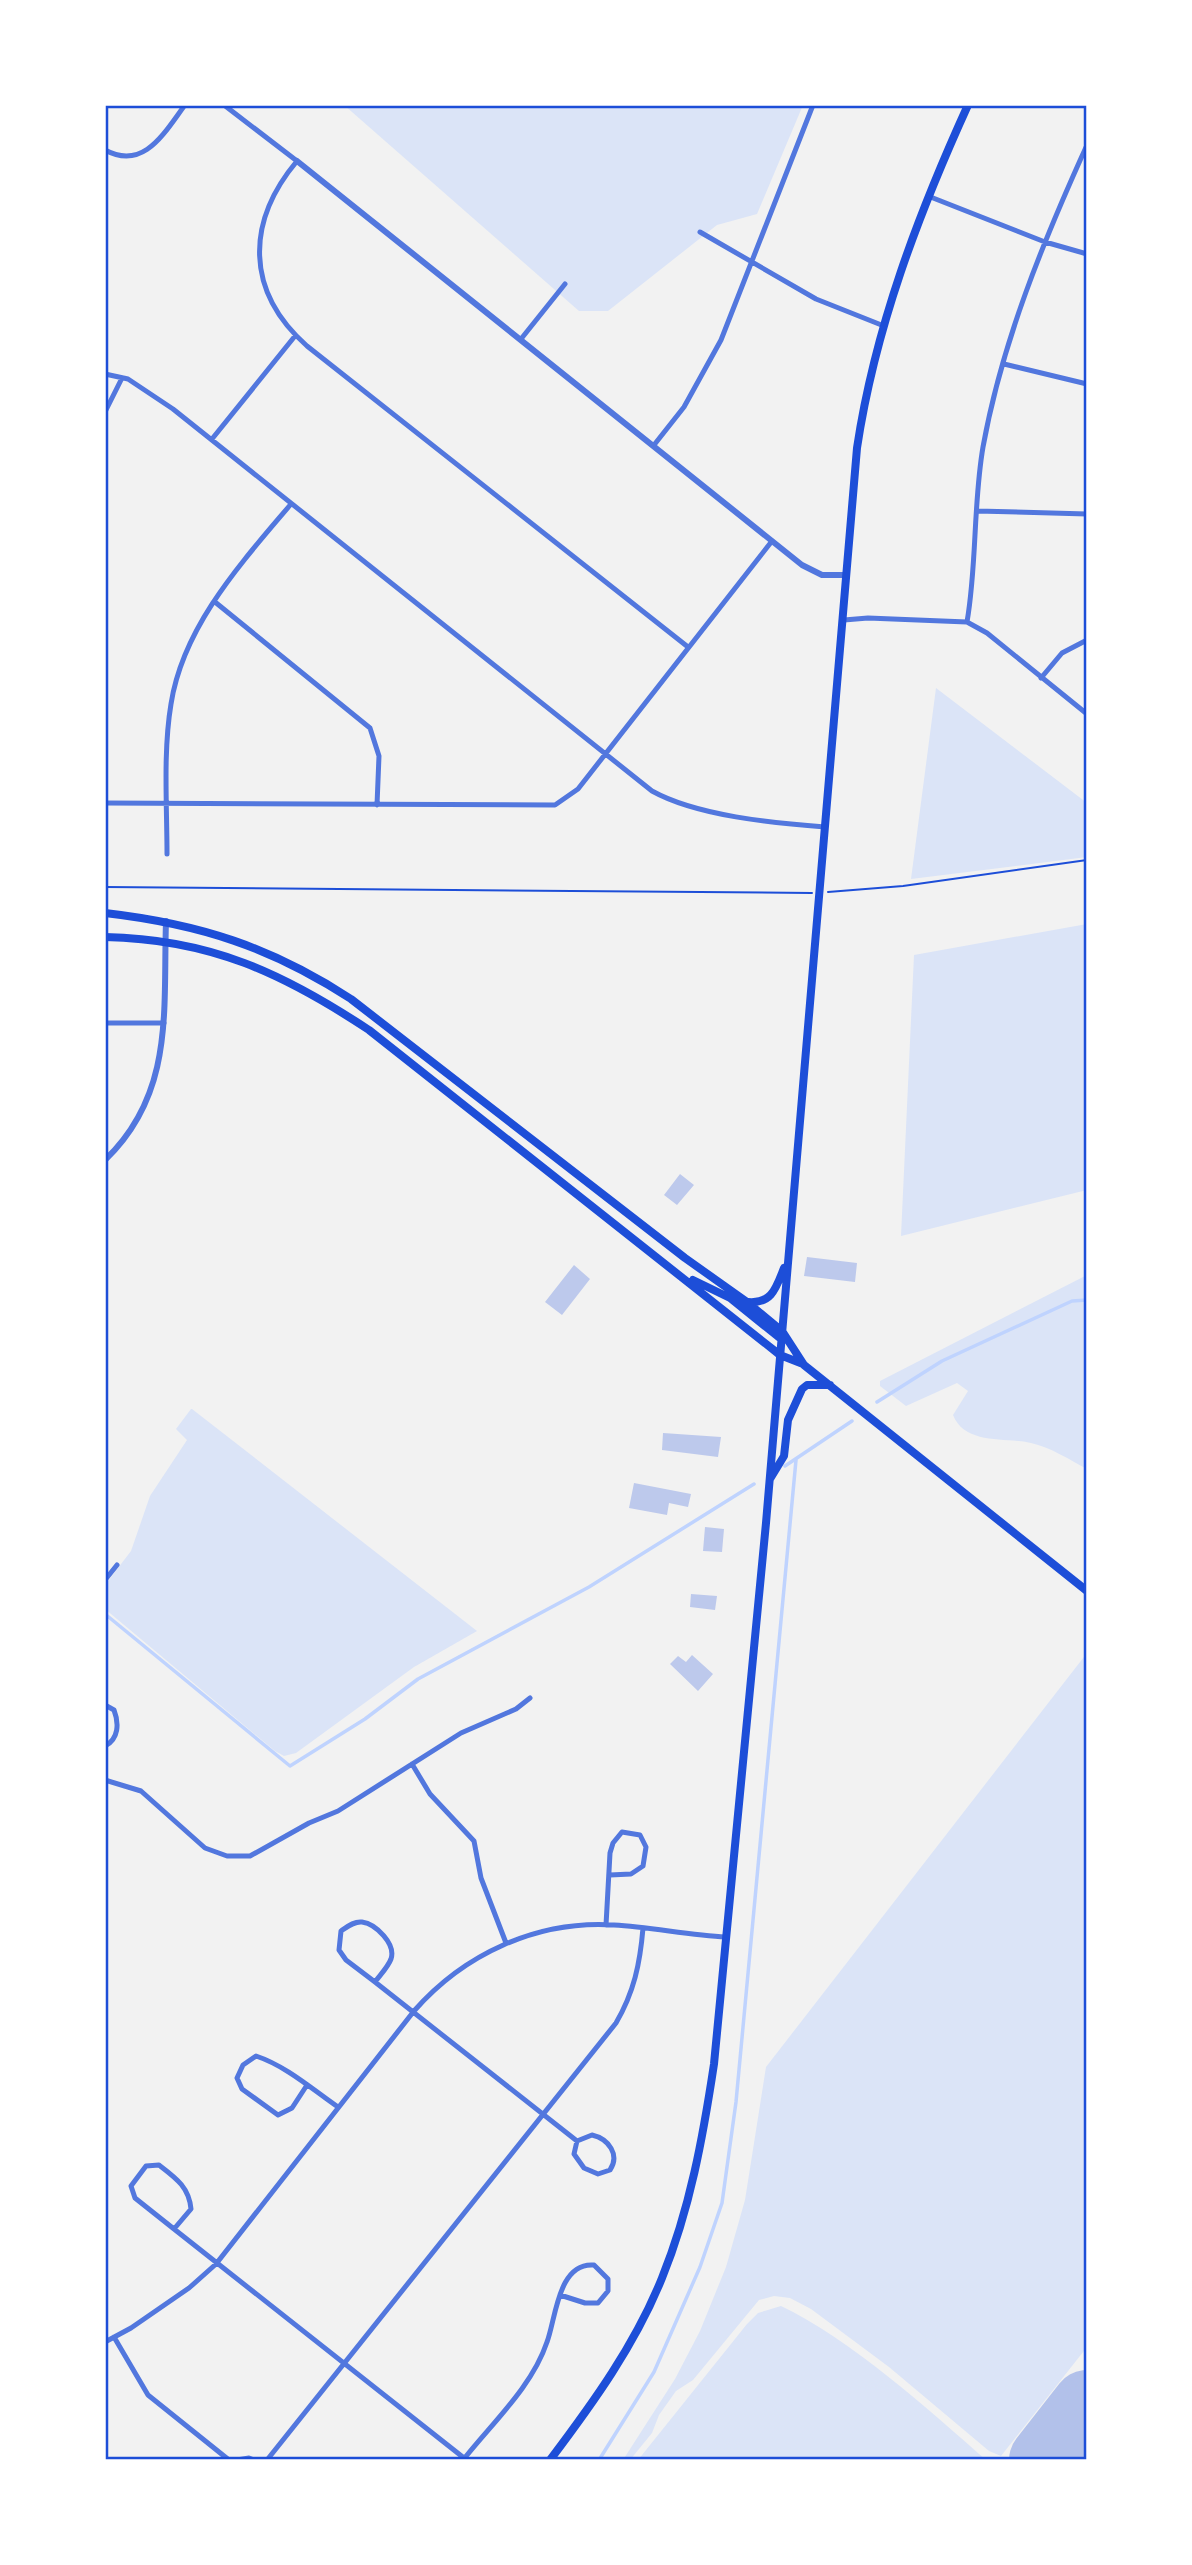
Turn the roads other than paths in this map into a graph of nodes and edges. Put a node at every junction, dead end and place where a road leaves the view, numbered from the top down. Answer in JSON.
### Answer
{"nodes":[{"id":1,"x":185,"y":105,"type":"edge"},
{"id":2,"x":224,"y":105,"type":"edge"},
{"id":3,"x":813,"y":105,"type":"edge"},
{"id":4,"x":968,"y":105,"type":"edge"},
{"id":5,"x":1087,"y":145,"type":"edge"},
{"id":6,"x":105,"y":150,"type":"edge"},
{"id":7,"x":297,"y":161,"type":"junction"},
{"id":8,"x":928,"y":196,"type":"junction"},
{"id":9,"x":700,"y":232,"type":"dead end"},
{"id":10,"x":1045,"y":242,"type":"junction"},
{"id":11,"x":1087,"y":254,"type":"edge"},
{"id":12,"x":750,"y":263,"type":"junction"},
{"id":13,"x":565,"y":284,"type":"dead end"},
{"id":14,"x":884,"y":326,"type":"junction"},
{"id":15,"x":296,"y":336,"type":"junction"},
{"id":16,"x":521,"y":339,"type":"junction"},
{"id":17,"x":1004,"y":364,"type":"junction"},
{"id":18,"x":105,"y":374,"type":"edge"},
{"id":19,"x":122,"y":378,"type":"junction"},
{"id":20,"x":1087,"y":384,"type":"edge"},
{"id":21,"x":105,"y":412,"type":"edge"},
{"id":22,"x":212,"y":439,"type":"junction"},
{"id":23,"x":654,"y":445,"type":"junction"},
{"id":24,"x":291,"y":504,"type":"junction"},
{"id":25,"x":977,"y":511,"type":"junction"},
{"id":26,"x":1087,"y":514,"type":"edge"},
{"id":27,"x":772,"y":541,"type":"junction"},
{"id":28,"x":847,"y":575,"type":"junction"},
{"id":29,"x":215,"y":602,"type":"junction"},
{"id":30,"x":844,"y":620,"type":"junction"},
{"id":31,"x":967,"y":622,"type":"junction"},
{"id":32,"x":1087,"y":640,"type":"edge"},
{"id":33,"x":688,"y":647,"type":"junction"},
{"id":34,"x":1041,"y":678,"type":"junction"},
{"id":35,"x":1087,"y":714,"type":"edge"},
{"id":36,"x":606,"y":753,"type":"junction"},
{"id":37,"x":105,"y":803,"type":"edge"},
{"id":38,"x":167,"y":804,"type":"junction"},
{"id":39,"x":377,"y":805,"type":"junction"},
{"id":40,"x":825,"y":827,"type":"junction"},
{"id":41,"x":166,"y":854,"type":"dead end"},
{"id":42,"x":105,"y":914,"type":"edge"},
{"id":43,"x":166,"y":921,"type":"junction"},
{"id":44,"x":105,"y":937,"type":"edge"},
{"id":45,"x":166,"y":942,"type":"junction"},
{"id":46,"x":105,"y":1023,"type":"edge"},
{"id":47,"x":164,"y":1023,"type":"junction"},
{"id":48,"x":105,"y":1160,"type":"edge"},
{"id":49,"x":788,"y":1259,"type":"junction"},
{"id":50,"x":672,"y":1269,"type":"junction"},
{"id":51,"x":747,"y":1302,"type":"junction"},
{"id":52,"x":781,"y":1335,"type":"junction"},
{"id":53,"x":780,"y":1355,"type":"junction"},
{"id":54,"x":804,"y":1365,"type":"junction"},
{"id":55,"x":830,"y":1385,"type":"junction"},
{"id":56,"x":769,"y":1482,"type":"junction"},
{"id":57,"x":117,"y":1565,"type":"dead end"},
{"id":58,"x":105,"y":1580,"type":"edge"},
{"id":59,"x":1087,"y":1591,"type":"edge"},
{"id":60,"x":530,"y":1698,"type":"dead end"},
{"id":61,"x":105,"y":1705,"type":"edge"},
{"id":62,"x":105,"y":1745,"type":"edge"},
{"id":63,"x":412,"y":1764,"type":"junction"},
{"id":64,"x":105,"y":1780,"type":"edge"},
{"id":65,"x":610,"y":1875,"type":"junction"},
{"id":66,"x":606,"y":1925,"type":"junction"},
{"id":67,"x":643,"y":1928,"type":"junction"},
{"id":68,"x":726,"y":1937,"type":"junction"},
{"id":69,"x":506,"y":1943,"type":"junction"},
{"id":70,"x":375,"y":1982,"type":"junction"},
{"id":71,"x":414,"y":2011,"type":"junction"},
{"id":72,"x":307,"y":2085,"type":"junction"},
{"id":73,"x":338,"y":2107,"type":"junction"},
{"id":74,"x":543,"y":2115,"type":"junction"},
{"id":75,"x":577,"y":2141,"type":"junction"},
{"id":76,"x":174,"y":2229,"type":"junction"},
{"id":77,"x":216,"y":2264,"type":"junction"},
{"id":78,"x":560,"y":2295,"type":"junction"},
{"id":79,"x":114,"y":2337,"type":"junction"},
{"id":80,"x":105,"y":2342,"type":"edge"},
{"id":81,"x":344,"y":2364,"type":"junction"},
{"id":82,"x":463,"y":2459,"type":"edge"},
{"id":83,"x":229,"y":2460,"type":"edge"},
{"id":84,"x":237,"y":2460,"type":"edge"},
{"id":85,"x":254,"y":2460,"type":"edge"},
{"id":86,"x":267,"y":2460,"type":"edge"},
{"id":87,"x":550,"y":2460,"type":"edge"}],
"edges":[{"from":1,"to":6,"type":"street"},
{"from":2,"to":7,"type":"street"},
{"from":3,"to":12,"type":"street"},
{"from":4,"to":8,"type":"main road"},
{"from":5,"to":10,"type":"street"},
{"from":7,"to":15,"type":"street"},
{"from":7,"to":16,"type":"street"},
{"from":8,"to":10,"type":"street"},
{"from":8,"to":14,"type":"main road"},
{"from":9,"to":12,"type":"street"},
{"from":10,"to":11,"type":"street"},
{"from":10,"to":17,"type":"street"},
{"from":12,"to":14,"type":"street"},
{"from":12,"to":23,"type":"street"},
{"from":13,"to":16,"type":"street"},
{"from":14,"to":28,"type":"main road"},
{"from":15,"to":22,"type":"street"},
{"from":15,"to":33,"type":"street"},
{"from":16,"to":23,"type":"street"},
{"from":17,"to":20,"type":"street"},
{"from":17,"to":25,"type":"street"},
{"from":18,"to":19,"type":"street"},
{"from":19,"to":21,"type":"street"},
{"from":19,"to":22,"type":"street"},
{"from":22,"to":24,"type":"street"},
{"from":23,"to":27,"type":"street"},
{"from":24,"to":29,"type":"street"},
{"from":24,"to":36,"type":"street"},
{"from":25,"to":26,"type":"street"},
{"from":25,"to":31,"type":"street"},
{"from":27,"to":28,"type":"street"},
{"from":27,"to":33,"type":"street"},
{"from":28,"to":30,"type":"main road"},
{"from":29,"to":38,"type":"street"},
{"from":29,"to":39,"type":"street"},
{"from":30,"to":31,"type":"street"},
{"from":30,"to":40,"type":"main road"},
{"from":31,"to":34,"type":"street"},
{"from":32,"to":34,"type":"street"},
{"from":33,"to":36,"type":"street"},
{"from":34,"to":35,"type":"street"},
{"from":36,"to":39,"type":"street"},
{"from":36,"to":40,"type":"street"},
{"from":37,"to":38,"type":"street"},
{"from":38,"to":39,"type":"street"},
{"from":38,"to":41,"type":"street"},
{"from":40,"to":49,"type":"main road"},
{"from":42,"to":43,"type":"main road"},
{"from":43,"to":45,"type":"street"},
{"from":43,"to":51,"type":"main road"},
{"from":44,"to":45,"type":"main road"},
{"from":45,"to":47,"type":"street"},
{"from":45,"to":50,"type":"main road"},
{"from":46,"to":47,"type":"street"},
{"from":47,"to":48,"type":"street"},
{"from":49,"to":51,"type":"main road"},
{"from":49,"to":52,"type":"main road"},
{"from":50,"to":52,"type":"main road"},
{"from":50,"to":53,"type":"main road"},
{"from":51,"to":52,"type":"main road"},
{"from":52,"to":53,"type":"main road"},
{"from":52,"to":54,"type":"main road"},
{"from":53,"to":54,"type":"main road"},
{"from":53,"to":56,"type":"main road"},
{"from":54,"to":55,"type":"main road"},
{"from":55,"to":56,"type":"main road"},
{"from":55,"to":59,"type":"main road"},
{"from":56,"to":68,"type":"main road"},
{"from":57,"to":58,"type":"street"},
{"from":60,"to":63,"type":"street"},
{"from":61,"to":62,"type":"street"},
{"from":63,"to":64,"type":"street"},
{"from":63,"to":69,"type":"street"},
{"from":65,"to":65,"type":"street"},
{"from":65,"to":66,"type":"street"},
{"from":66,"to":67,"type":"street"},
{"from":66,"to":69,"type":"street"},
{"from":67,"to":68,"type":"street"},
{"from":67,"to":74,"type":"street"},
{"from":68,"to":87,"type":"main road"},
{"from":69,"to":71,"type":"street"},
{"from":70,"to":70,"type":"street"},
{"from":70,"to":71,"type":"street"},
{"from":71,"to":73,"type":"street"},
{"from":71,"to":74,"type":"street"},
{"from":72,"to":72,"type":"street"},
{"from":72,"to":73,"type":"street"},
{"from":73,"to":77,"type":"street"},
{"from":74,"to":75,"type":"street"},
{"from":74,"to":81,"type":"street"},
{"from":75,"to":75,"type":"street"},
{"from":76,"to":76,"type":"street"},
{"from":76,"to":77,"type":"street"},
{"from":77,"to":79,"type":"street"},
{"from":77,"to":81,"type":"street"},
{"from":78,"to":78,"type":"street"},
{"from":78,"to":82,"type":"street"},
{"from":79,"to":80,"type":"street"},
{"from":79,"to":83,"type":"street"},
{"from":81,"to":82,"type":"street"},
{"from":81,"to":86,"type":"street"},
{"from":84,"to":85,"type":"street"}]}
